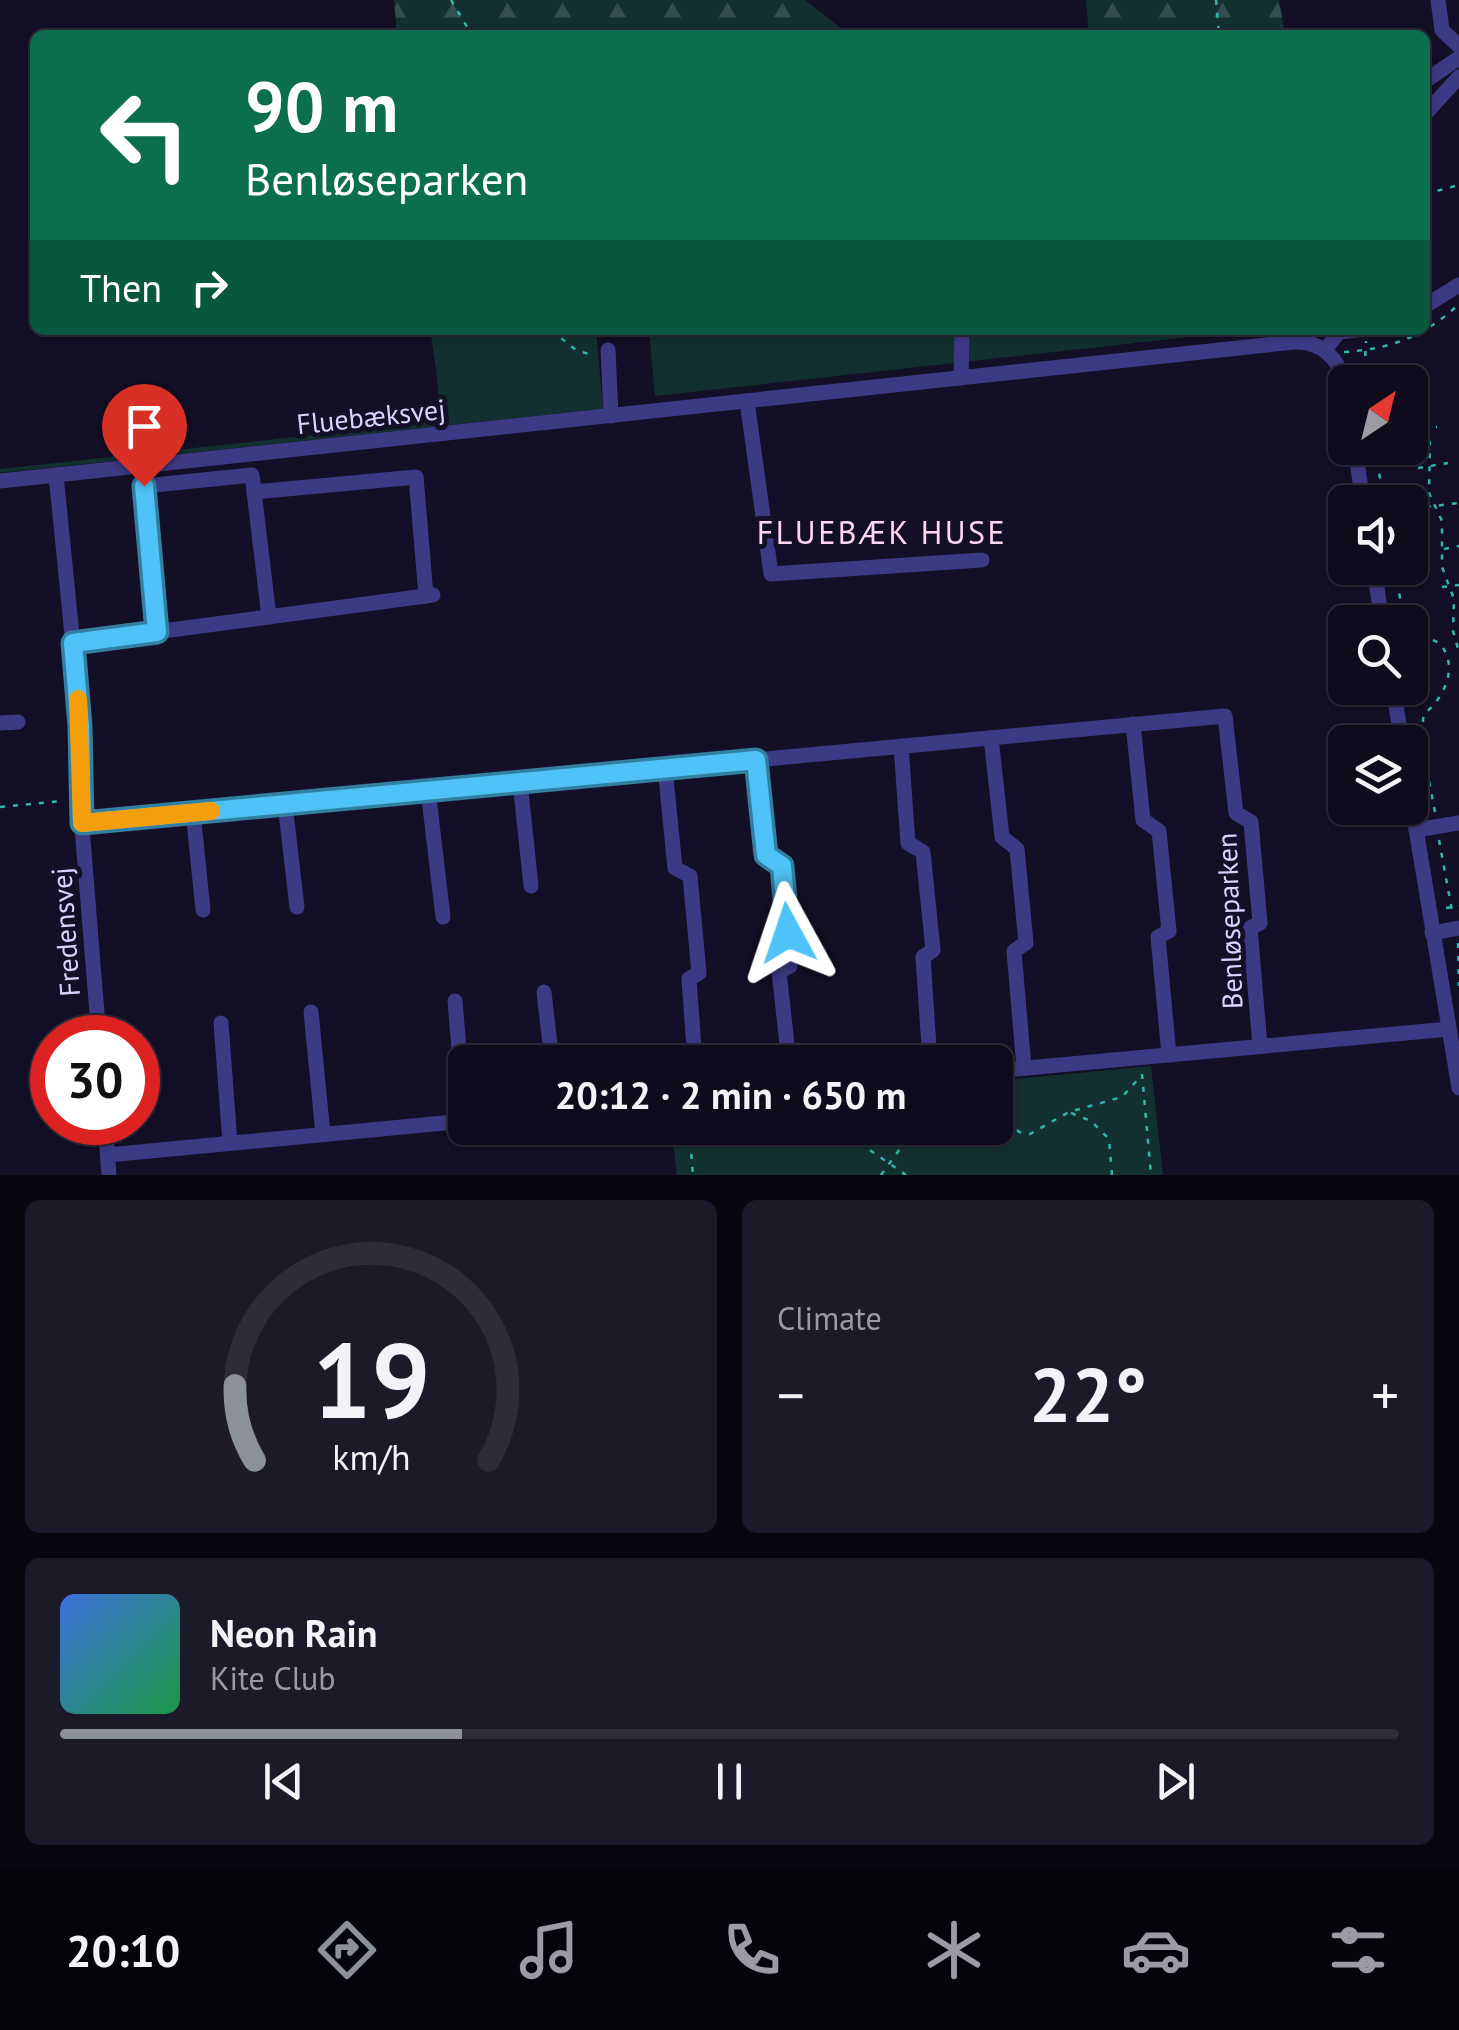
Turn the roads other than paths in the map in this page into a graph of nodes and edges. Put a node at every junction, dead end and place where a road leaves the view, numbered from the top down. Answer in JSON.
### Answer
{"nodes":[{"id":1,"x":1438,"y":0,"type":"edge"},
{"id":2,"x":1459,"y":46,"type":"edge"},
{"id":3,"x":1459,"y":58,"type":"edge"},
{"id":4,"x":1459,"y":77,"type":"edge"},
{"id":5,"x":1430,"y":78,"type":"edge"},
{"id":6,"x":1430,"y":109,"type":"edge"},
{"id":7,"x":1459,"y":285,"type":"edge"},
{"id":8,"x":1430,"y":303,"type":"edge"},
{"id":9,"x":960,"y":335,"type":"edge"},
{"id":10,"x":1337,"y":335,"type":"edge"},
{"id":11,"x":608,"y":353,"type":"road end"},
{"id":12,"x":1330,"y":354,"type":"junction"},
{"id":13,"x":1335,"y":365,"type":"edge"},
{"id":14,"x":961,"y":378,"type":"junction"},
{"id":15,"x":747,"y":402,"type":"junction"},
{"id":16,"x":612,"y":416,"type":"junction"},
{"id":17,"x":56,"y":475,"type":"junction"},
{"id":18,"x":0,"y":480,"type":"edge"},
{"id":19,"x":254,"y":492,"type":"junction"},
{"id":20,"x":982,"y":560,"type":"dead end"},
{"id":21,"x":269,"y":617,"type":"junction"},
{"id":22,"x":157,"y":632,"type":"junction"},
{"id":23,"x":73,"y":643,"type":"junction"},
{"id":24,"x":18,"y":722,"type":"dead end"},
{"id":25,"x":0,"y":724,"type":"edge"},
{"id":26,"x":1132,"y":724,"type":"junction"},
{"id":27,"x":991,"y":738,"type":"junction"},
{"id":28,"x":901,"y":746,"type":"junction"},
{"id":29,"x":756,"y":760,"type":"junction"},
{"id":30,"x":665,"y":768,"type":"junction"},
{"id":31,"x":520,"y":782,"type":"junction"},
{"id":32,"x":428,"y":790,"type":"junction"},
{"id":33,"x":285,"y":804,"type":"junction"},
{"id":34,"x":193,"y":812,"type":"junction"},
{"id":35,"x":82,"y":823,"type":"junction"},
{"id":36,"x":1459,"y":823,"type":"edge"},
{"id":37,"x":1415,"y":825,"type":"edge"},
{"id":38,"x":1416,"y":830,"type":"junction"},
{"id":39,"x":531,"y":886,"type":"dead end"},
{"id":40,"x":296,"y":907,"type":"dead end"},
{"id":41,"x":203,"y":910,"type":"dead end"},
{"id":42,"x":443,"y":918,"type":"dead end"},
{"id":43,"x":1457,"y":928,"type":"edge"},
{"id":44,"x":1432,"y":933,"type":"junction"},
{"id":45,"x":544,"y":992,"type":"dead end"},
{"id":46,"x":455,"y":1001,"type":"dead end"},
{"id":47,"x":311,"y":1012,"type":"dead end"},
{"id":48,"x":96,"y":1015,"type":"edge"},
{"id":49,"x":221,"y":1023,"type":"dead end"},
{"id":50,"x":1449,"y":1029,"type":"junction"},
{"id":51,"x":550,"y":1045,"type":"edge"},
{"id":52,"x":694,"y":1045,"type":"edge"},
{"id":53,"x":787,"y":1045,"type":"edge"},
{"id":54,"x":929,"y":1045,"type":"edge"},
{"id":55,"x":1010,"y":1045,"type":"edge"},
{"id":56,"x":1260,"y":1046,"type":"junction"},
{"id":57,"x":1170,"y":1054,"type":"junction"},
{"id":58,"x":1013,"y":1069,"type":"edge"},
{"id":59,"x":1459,"y":1088,"type":"edge"},
{"id":60,"x":322,"y":1134,"type":"junction"},
{"id":61,"x":230,"y":1143,"type":"junction"},
{"id":62,"x":107,"y":1145,"type":"edge"},
{"id":63,"x":108,"y":1156,"type":"junction"},
{"id":64,"x":109,"y":1175,"type":"edge"}],
"edges":[{"from":1,"to":2,"type":"street"},
{"from":3,"to":5,"type":"street"},
{"from":4,"to":6,"type":"street"},
{"from":7,"to":8,"type":"street"},
{"from":9,"to":14,"type":"street"},
{"from":10,"to":12,"type":"street"},
{"from":11,"to":16,"type":"street"},
{"from":12,"to":13,"type":"street"},
{"from":12,"to":14,"type":"street","name":"Fluebæksvej"},
{"from":14,"to":15,"type":"street","name":"Fluebæksvej"},
{"from":15,"to":16,"type":"street","name":"Fluebæksvej"},
{"from":15,"to":20,"type":"street"},
{"from":16,"to":17,"type":"street","name":"Fluebæksvej"},
{"from":17,"to":18,"type":"street","name":"Fluebæksvej"},
{"from":17,"to":23,"type":"street","name":"Fredensvej"},
{"from":19,"to":21,"type":"street"},
{"from":19,"to":21,"type":"street"},
{"from":19,"to":22,"type":"street"},
{"from":21,"to":22,"type":"street"},
{"from":22,"to":23,"type":"street"},
{"from":23,"to":35,"type":"street","name":"Fredensvej"},
{"from":24,"to":25,"type":"street"},
{"from":26,"to":27,"type":"street","name":"Benløseparken"},
{"from":26,"to":56,"type":"street","name":"Benløseparken"},
{"from":26,"to":57,"type":"street"},
{"from":27,"to":28,"type":"street","name":"Benløseparken"},
{"from":27,"to":55,"type":"street"},
{"from":28,"to":29,"type":"street","name":"Benløseparken"},
{"from":28,"to":54,"type":"street"},
{"from":29,"to":30,"type":"street","name":"Benløseparken"},
{"from":29,"to":53,"type":"street"},
{"from":30,"to":31,"type":"street","name":"Benløseparken"},
{"from":30,"to":52,"type":"street"},
{"from":31,"to":32,"type":"street","name":"Benløseparken"},
{"from":31,"to":39,"type":"street"},
{"from":32,"to":33,"type":"street","name":"Benløseparken"},
{"from":32,"to":42,"type":"street"},
{"from":33,"to":34,"type":"street","name":"Benløseparken"},
{"from":33,"to":40,"type":"street"},
{"from":34,"to":35,"type":"street","name":"Benløseparken"},
{"from":34,"to":41,"type":"street"},
{"from":35,"to":48,"type":"street","name":"Fredensvej"},
{"from":36,"to":38,"type":"street"},
{"from":37,"to":38,"type":"street"},
{"from":38,"to":44,"type":"street"},
{"from":43,"to":44,"type":"street"},
{"from":44,"to":50,"type":"street"},
{"from":45,"to":51,"type":"street"},
{"from":46,"to":60,"type":"street"},
{"from":47,"to":60,"type":"street"},
{"from":49,"to":61,"type":"street"},
{"from":50,"to":56,"type":"street","name":"Benløseparken"},
{"from":50,"to":59,"type":"street"},
{"from":56,"to":57,"type":"street","name":"Benløseparken"},
{"from":57,"to":58,"type":"street","name":"Benløseparken"},
{"from":60,"to":61,"type":"street"},
{"from":61,"to":63,"type":"street"},
{"from":62,"to":63,"type":"street"},
{"from":63,"to":64,"type":"street"}]}
